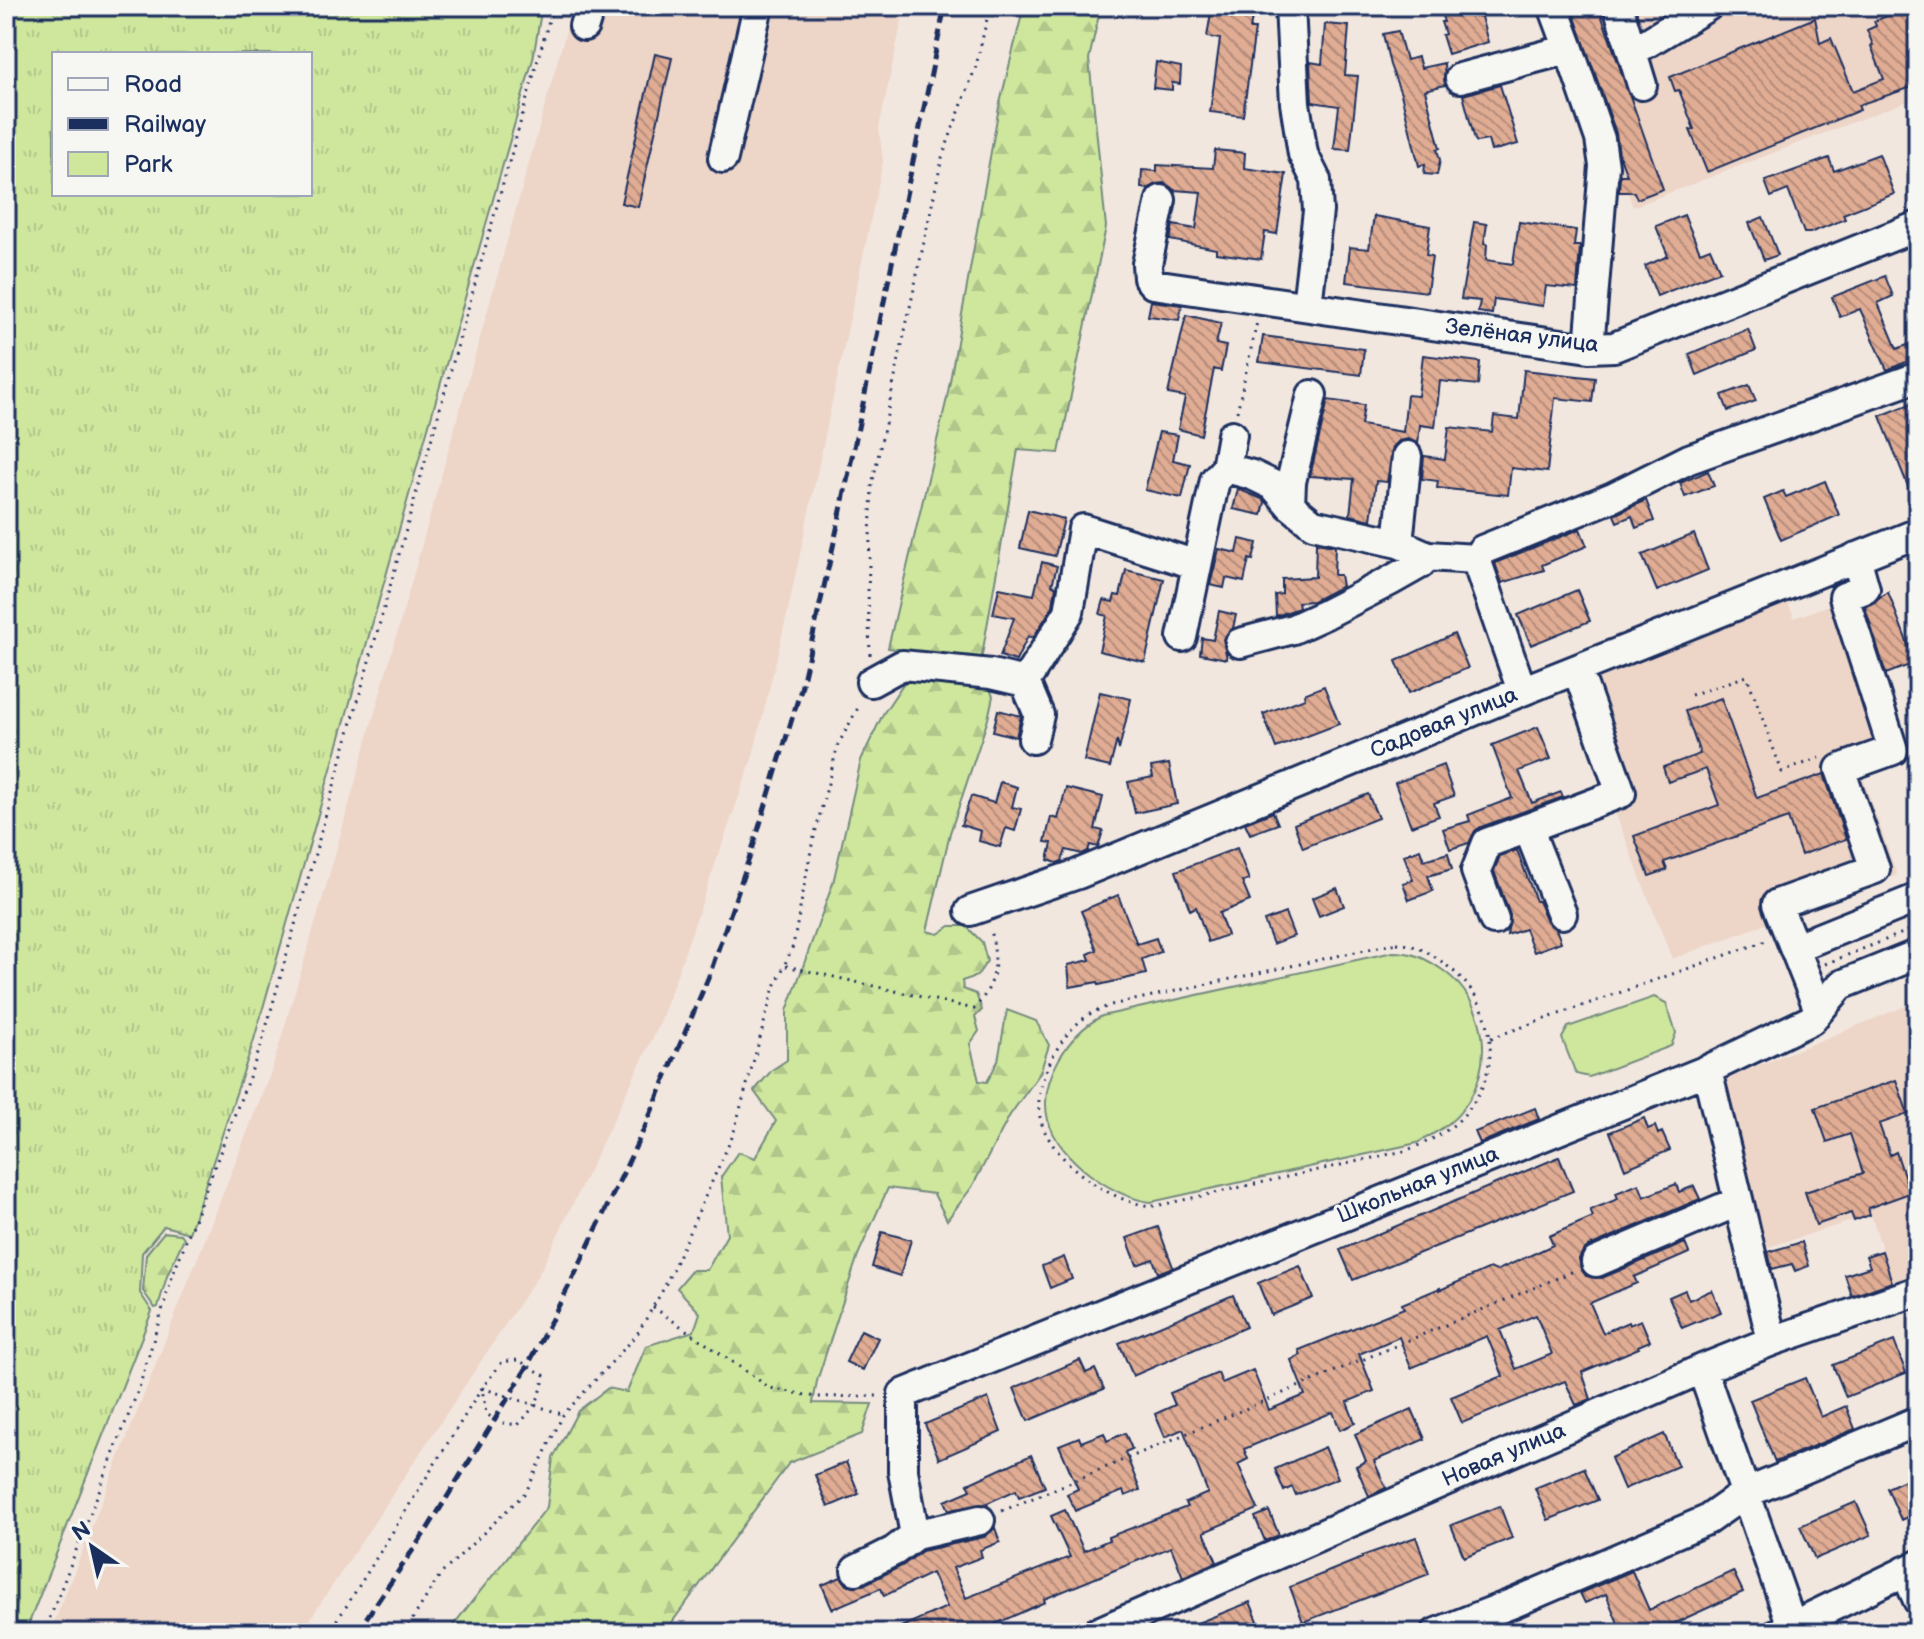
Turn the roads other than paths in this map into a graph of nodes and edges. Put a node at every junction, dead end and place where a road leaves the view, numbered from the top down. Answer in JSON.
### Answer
{"nodes":[{"id":1,"x":758,"y":6,"type":"edge"},
{"id":2,"x":1290,"y":6,"type":"edge"},
{"id":3,"x":1553,"y":6,"type":"edge"},
{"id":4,"x":1618,"y":6,"type":"edge"},
{"id":5,"x":1708,"y":6,"type":"edge"},
{"id":6,"x":1569,"y":49,"type":"junction"},
{"id":7,"x":1632,"y":52,"type":"junction"},
{"id":8,"x":1460,"y":78,"type":"dead end"},
{"id":9,"x":1642,"y":85,"type":"dead end"},
{"id":10,"x":723,"y":158,"type":"dead end"},
{"id":11,"x":1161,"y":200,"type":"dead end"},
{"id":12,"x":1918,"y":226,"type":"edge"},
{"id":13,"x":1307,"y":306,"type":"junction"},
{"id":14,"x":1589,"y":348,"type":"junction"},
{"id":15,"x":1918,"y":377,"type":"edge"},
{"id":16,"x":1312,"y":395,"type":"dead end"},
{"id":17,"x":1232,"y":435,"type":"road end"},
{"id":18,"x":1407,"y":456,"type":"dead end"},
{"id":19,"x":1226,"y":468,"type":"junction"},
{"id":20,"x":1290,"y":505,"type":"junction"},
{"id":21,"x":1918,"y":533,"type":"edge"},
{"id":22,"x":1398,"y":543,"type":"junction"},
{"id":23,"x":1428,"y":556,"type":"junction"},
{"id":24,"x":1856,"y":557,"type":"junction"},
{"id":25,"x":1476,"y":559,"type":"junction"},
{"id":26,"x":1197,"y":565,"type":"junction"},
{"id":27,"x":1182,"y":637,"type":"dead end"},
{"id":28,"x":1240,"y":643,"type":"dead end"},
{"id":29,"x":1577,"y":669,"type":"junction"},
{"id":30,"x":871,"y":682,"type":"road end"},
{"id":31,"x":1025,"y":682,"type":"junction"},
{"id":32,"x":1522,"y":691,"type":"junction"},
{"id":33,"x":1033,"y":739,"type":"dead end"},
{"id":34,"x":1528,"y":828,"type":"junction"},
{"id":35,"x":1875,"y":869,"type":"junction"},
{"id":36,"x":1918,"y":898,"type":"edge"},
{"id":37,"x":978,"y":908,"type":"road end"},
{"id":38,"x":1890,"y":909,"type":"junction"},
{"id":39,"x":1562,"y":914,"type":"dead end"},
{"id":40,"x":1494,"y":920,"type":"dead end"},
{"id":41,"x":1796,"y":951,"type":"junction"},
{"id":42,"x":1918,"y":954,"type":"edge"},
{"id":43,"x":1819,"y":1010,"type":"junction"},
{"id":44,"x":1707,"y":1070,"type":"junction"},
{"id":45,"x":1737,"y":1202,"type":"junction"},
{"id":46,"x":1596,"y":1262,"type":"road end"},
{"id":47,"x":1918,"y":1291,"type":"edge"},
{"id":48,"x":1772,"y":1341,"type":"junction"},
{"id":49,"x":1702,"y":1369,"type":"junction"},
{"id":50,"x":1918,"y":1421,"type":"edge"},
{"id":51,"x":1744,"y":1494,"type":"junction"},
{"id":52,"x":980,"y":1520,"type":"road end"},
{"id":53,"x":915,"y":1535,"type":"junction"},
{"id":54,"x":1912,"y":1568,"type":"edge"},
{"id":55,"x":856,"y":1570,"type":"dead end"},
{"id":56,"x":1918,"y":1600,"type":"edge"},
{"id":57,"x":1785,"y":1629,"type":"edge"},
{"id":58,"x":1096,"y":1633,"type":"edge"},
{"id":59,"x":1436,"y":1633,"type":"edge"}],
"edges":[{"from":1,"to":10,"type":"street"},
{"from":2,"to":13,"type":"street"},
{"from":3,"to":6,"type":"street"},
{"from":4,"to":7,"type":"street"},
{"from":5,"to":7,"type":"street"},
{"from":6,"to":8,"type":"street"},
{"from":6,"to":14,"type":"street"},
{"from":7,"to":9,"type":"street"},
{"from":11,"to":13,"type":"street","name":"Зелёная улица"},
{"from":12,"to":14,"type":"street","name":"Зелёная улица"},
{"from":13,"to":14,"type":"street","name":"Зелёная улица"},
{"from":15,"to":25,"type":"street"},
{"from":16,"to":20,"type":"street"},
{"from":17,"to":19,"type":"street"},
{"from":18,"to":22,"type":"street"},
{"from":19,"to":20,"type":"street"},
{"from":19,"to":26,"type":"street"},
{"from":20,"to":22,"type":"street"},
{"from":21,"to":24,"type":"street","name":"Садовая улица"},
{"from":22,"to":23,"type":"street"},
{"from":23,"to":25,"type":"street"},
{"from":23,"to":28,"type":"street"},
{"from":24,"to":29,"type":"street","name":"Садовая улица"},
{"from":24,"to":35,"type":"street"},
{"from":25,"to":32,"type":"street"},
{"from":26,"to":27,"type":"street"},
{"from":26,"to":31,"type":"street"},
{"from":29,"to":32,"type":"street","name":"Садовая улица"},
{"from":29,"to":34,"type":"street"},
{"from":30,"to":31,"type":"street"},
{"from":31,"to":33,"type":"street"},
{"from":32,"to":37,"type":"street","name":"Садовая улица"},
{"from":34,"to":39,"type":"street"},
{"from":34,"to":40,"type":"street"},
{"from":35,"to":38,"type":"street"},
{"from":35,"to":41,"type":"street"},
{"from":36,"to":38,"type":"street"},
{"from":38,"to":41,"type":"street"},
{"from":41,"to":43,"type":"street"},
{"from":42,"to":43,"type":"street","name":"Школьная улица"},
{"from":43,"to":44,"type":"street","name":"Школьная улица"},
{"from":44,"to":45,"type":"street"},
{"from":44,"to":53,"type":"street","name":"Школьная улица"},
{"from":45,"to":46,"type":"street"},
{"from":45,"to":48,"type":"street"},
{"from":47,"to":48,"type":"street","name":"Новая улица"},
{"from":48,"to":49,"type":"street","name":"Новая улица"},
{"from":49,"to":51,"type":"street"},
{"from":49,"to":58,"type":"street","name":"Новая улица"},
{"from":50,"to":51,"type":"street"},
{"from":51,"to":57,"type":"street"},
{"from":51,"to":59,"type":"street"},
{"from":52,"to":53,"type":"street"},
{"from":53,"to":55,"type":"street"},
{"from":54,"to":56,"type":"street"},
{"from":54,"to":57,"type":"street"}]}
